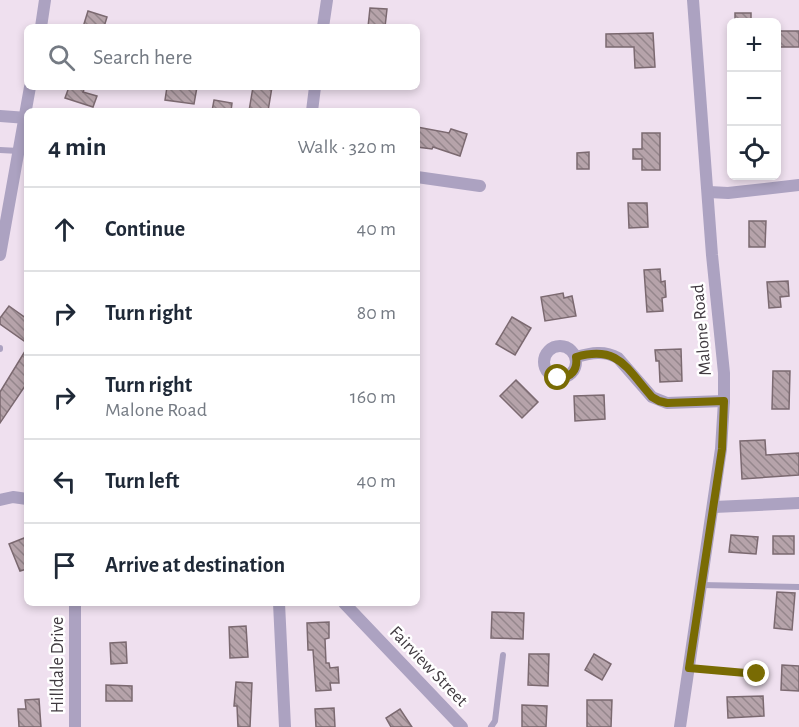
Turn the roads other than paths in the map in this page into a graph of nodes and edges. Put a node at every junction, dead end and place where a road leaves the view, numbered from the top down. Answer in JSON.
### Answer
{"nodes":[{"id":1,"x":45,"y":0,"type":"edge"},
{"id":2,"x":327,"y":0,"type":"edge"},
{"id":3,"x":693,"y":0,"type":"edge"},
{"id":4,"x":41,"y":24,"type":"edge"},
{"id":5,"x":324,"y":24,"type":"edge"},
{"id":6,"x":30,"y":90,"type":"edge"},
{"id":7,"x":315,"y":90,"type":"edge"},
{"id":8,"x":27,"y":108,"type":"edge"},
{"id":9,"x":312,"y":108,"type":"edge"},
{"id":10,"x":0,"y":116,"type":"edge"},
{"id":11,"x":24,"y":118,"type":"edge"},
{"id":12,"x":24,"y":128,"type":"edge"},
{"id":13,"x":0,"y":150,"type":"edge"},
{"id":14,"x":19,"y":152,"type":"junction"},
{"id":15,"x":420,"y":177,"type":"edge"},
{"id":16,"x":799,"y":185,"type":"edge"},
{"id":17,"x":480,"y":186,"type":"dead end"},
{"id":18,"x":709,"y":192,"type":"junction"},
{"id":19,"x":0,"y":255,"type":"edge"},
{"id":20,"x":576,"y":357,"type":"dead end"},
{"id":21,"x":724,"y":401,"type":"junction"},
{"id":22,"x":24,"y":499,"type":"edge"},
{"id":23,"x":0,"y":500,"type":"edge"},
{"id":24,"x":799,"y":503,"type":"edge"},
{"id":25,"x":714,"y":507,"type":"junction"},
{"id":26,"x":701,"y":585,"type":"junction"},
{"id":27,"x":799,"y":587,"type":"edge"},
{"id":28,"x":75,"y":606,"type":"edge"},
{"id":29,"x":279,"y":606,"type":"edge"},
{"id":30,"x":347,"y":606,"type":"edge"},
{"id":31,"x":503,"y":655,"type":"dead end"},
{"id":32,"x":689,"y":668,"type":"junction"},
{"id":33,"x":757,"y":674,"type":"dead end"},
{"id":34,"x":75,"y":727,"type":"edge"},
{"id":35,"x":285,"y":727,"type":"edge"},
{"id":36,"x":462,"y":727,"type":"edge"},
{"id":37,"x":491,"y":727,"type":"edge"},
{"id":38,"x":680,"y":727,"type":"edge"}],
"edges":[{"from":1,"to":4,"type":"street"},
{"from":2,"to":5,"type":"street"},
{"from":3,"to":18,"type":"street","name":"Malone Road"},
{"from":6,"to":8,"type":"street"},
{"from":7,"to":9,"type":"street"},
{"from":10,"to":11,"type":"street"},
{"from":12,"to":14,"type":"street"},
{"from":13,"to":14,"type":"lane"},
{"from":14,"to":19,"type":"street"},
{"from":15,"to":17,"type":"street"},
{"from":16,"to":18,"type":"street"},
{"from":18,"to":21,"type":"street","name":"Malone Road"},
{"from":20,"to":21,"type":"street"},
{"from":21,"to":25,"type":"street","name":"Malone Road"},
{"from":22,"to":23,"type":"street"},
{"from":24,"to":25,"type":"street"},
{"from":25,"to":26,"type":"street","name":"Malone Road"},
{"from":26,"to":27,"type":"lane"},
{"from":26,"to":32,"type":"street","name":"Malone Road"},
{"from":28,"to":34,"type":"street","name":"Hilldale Drive"},
{"from":29,"to":35,"type":"street"},
{"from":30,"to":36,"type":"street","name":"Fairview Street"},
{"from":31,"to":37,"type":"lane"},
{"from":32,"to":33,"type":"lane"},
{"from":32,"to":38,"type":"street","name":"Malone Road"}]}
